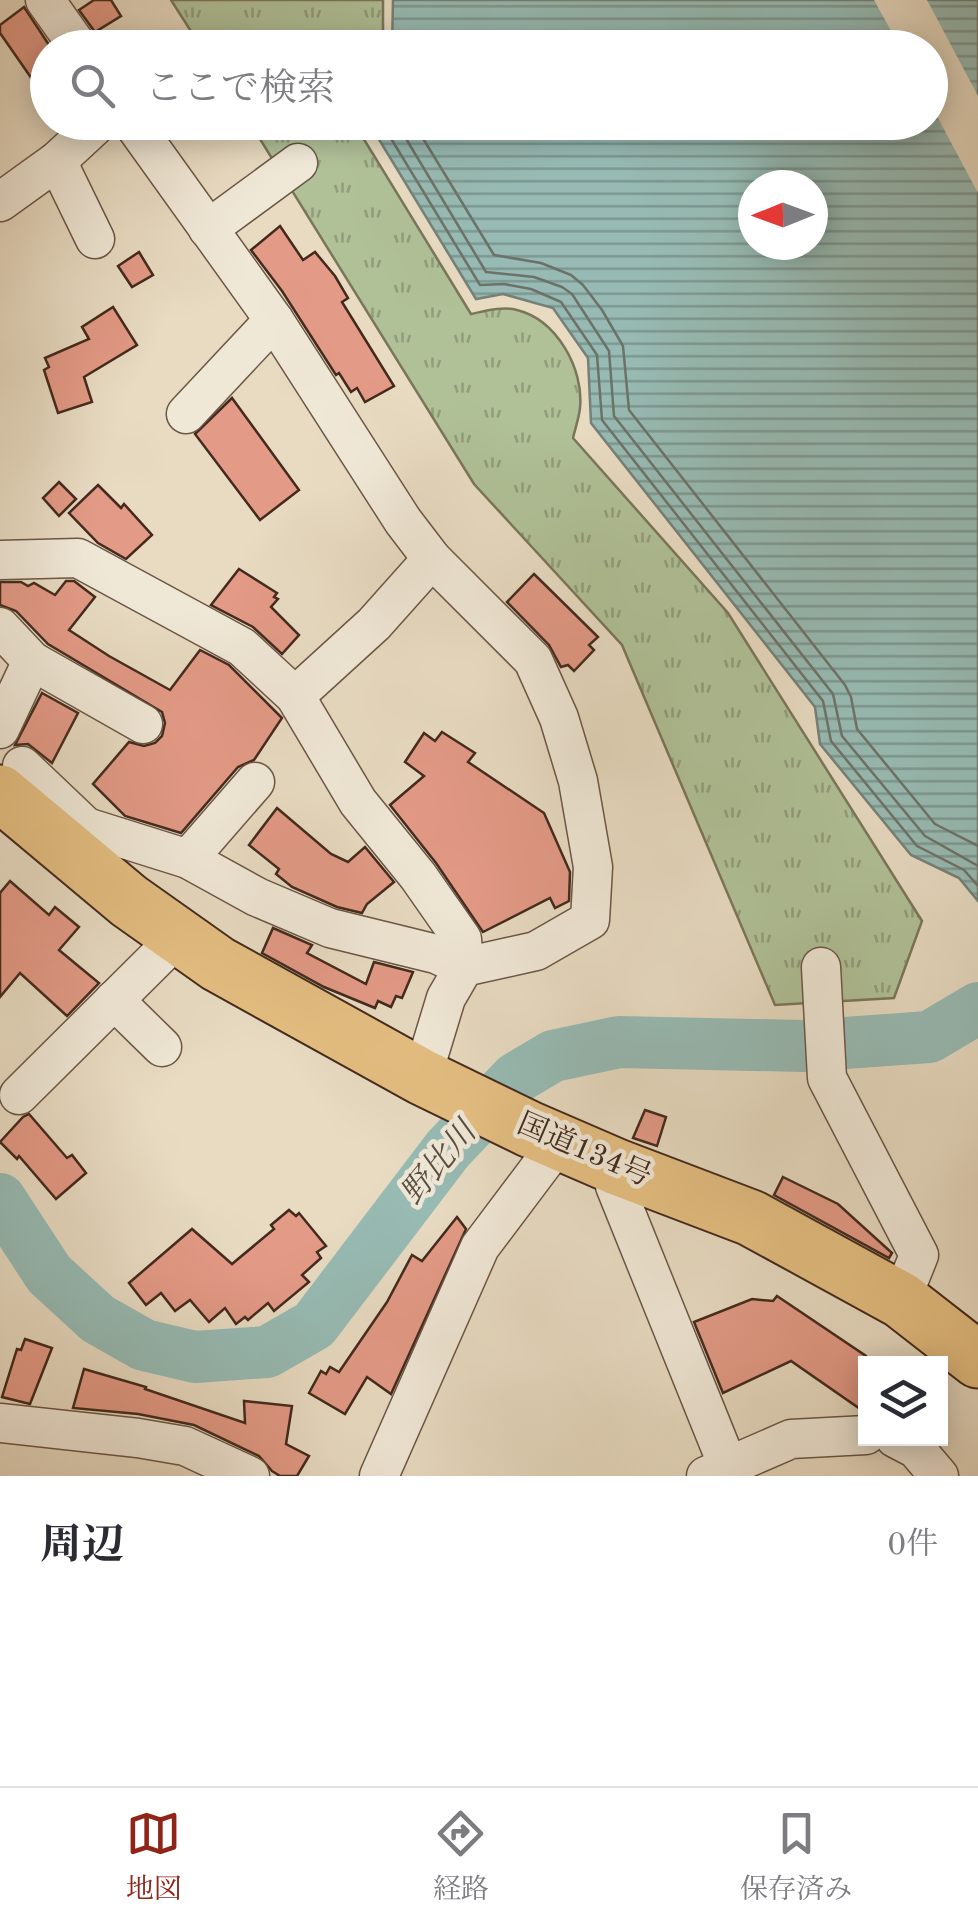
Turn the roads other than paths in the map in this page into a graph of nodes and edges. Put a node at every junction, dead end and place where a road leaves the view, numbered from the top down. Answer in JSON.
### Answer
{"nodes":[{"id":1,"x":45,"y":0,"type":"edge"},
{"id":2,"x":66,"y":30,"type":"edge"},
{"id":3,"x":79,"y":140,"type":"edge"},
{"id":4,"x":145,"y":140,"type":"edge"},
{"id":5,"x":57,"y":160,"type":"junction"},
{"id":6,"x":298,"y":163,"type":"dead end"},
{"id":7,"x":0,"y":202,"type":"edge"},
{"id":8,"x":208,"y":228,"type":"junction"},
{"id":9,"x":95,"y":238,"type":"dead end"},
{"id":10,"x":274,"y":320,"type":"junction"},
{"id":11,"x":186,"y":414,"type":"dead end"},
{"id":12,"x":432,"y":559,"type":"junction"},
{"id":13,"x":0,"y":560,"type":"edge"},
{"id":14,"x":0,"y":628,"type":"edge"},
{"id":15,"x":32,"y":662,"type":"junction"},
{"id":16,"x":296,"y":696,"type":"junction"},
{"id":17,"x":0,"y":729,"type":"edge"},
{"id":18,"x":137,"y":729,"type":"dead end"},
{"id":19,"x":11,"y":780,"type":"edge"},
{"id":20,"x":255,"y":782,"type":"dead end"},
{"id":21,"x":86,"y":827,"type":"junction"},
{"id":22,"x":188,"y":859,"type":"junction"},
{"id":23,"x":129,"y":901,"type":"junction"},
{"id":24,"x":179,"y":936,"type":"junction"},
{"id":25,"x":464,"y":967,"type":"junction"},
{"id":26,"x":821,"y":967,"type":"dead end"},
{"id":27,"x":114,"y":1000,"type":"junction"},
{"id":28,"x":162,"y":1047,"type":"dead end"},
{"id":29,"x":433,"y":1082,"type":"junction"},
{"id":30,"x":19,"y":1095,"type":"dead end"},
{"id":31,"x":544,"y":1136,"type":"junction"},
{"id":32,"x":617,"y":1168,"type":"junction"},
{"id":33,"x":901,"y":1300,"type":"junction"},
{"id":34,"x":978,"y":1360,"type":"edge"},
{"id":35,"x":0,"y":1423,"type":"edge"},
{"id":36,"x":858,"y":1435,"type":"edge"},
{"id":37,"x":910,"y":1446,"type":"edge"},
{"id":38,"x":236,"y":1473,"type":"edge"},
{"id":39,"x":722,"y":1473,"type":"edge"},
{"id":40,"x":379,"y":1476,"type":"edge"},
{"id":41,"x":939,"y":1476,"type":"edge"}],
"edges":[{"from":1,"to":2,"type":"street"},
{"from":3,"to":5,"type":"street"},
{"from":4,"to":8,"type":"street"},
{"from":5,"to":7,"type":"street"},
{"from":5,"to":9,"type":"street"},
{"from":6,"to":8,"type":"street"},
{"from":8,"to":10,"type":"street"},
{"from":10,"to":11,"type":"street"},
{"from":10,"to":12,"type":"street"},
{"from":12,"to":16,"type":"street"},
{"from":12,"to":25,"type":"street"},
{"from":13,"to":16,"type":"street"},
{"from":14,"to":15,"type":"street"},
{"from":15,"to":17,"type":"street"},
{"from":15,"to":18,"type":"street"},
{"from":16,"to":25,"type":"street"},
{"from":19,"to":21,"type":"street"},
{"from":19,"to":23,"type":"highway","name":"国道134号"},
{"from":20,"to":22,"type":"street"},
{"from":21,"to":22,"type":"street"},
{"from":21,"to":23,"type":"street"},
{"from":22,"to":25,"type":"street"},
{"from":23,"to":24,"type":"highway","name":"国道134号"},
{"from":24,"to":27,"type":"street"},
{"from":24,"to":29,"type":"highway","name":"国道134号"},
{"from":25,"to":29,"type":"street"},
{"from":26,"to":33,"type":"street"},
{"from":27,"to":28,"type":"street"},
{"from":27,"to":30,"type":"street"},
{"from":29,"to":31,"type":"highway","name":"国道134号"},
{"from":31,"to":32,"type":"highway","name":"国道134号"},
{"from":31,"to":40,"type":"street"},
{"from":32,"to":33,"type":"highway","name":"国道134号"},
{"from":32,"to":39,"type":"street"},
{"from":33,"to":34,"type":"highway","name":"国道134号"},
{"from":35,"to":38,"type":"street"},
{"from":36,"to":39,"type":"street"},
{"from":37,"to":41,"type":"street"}]}
